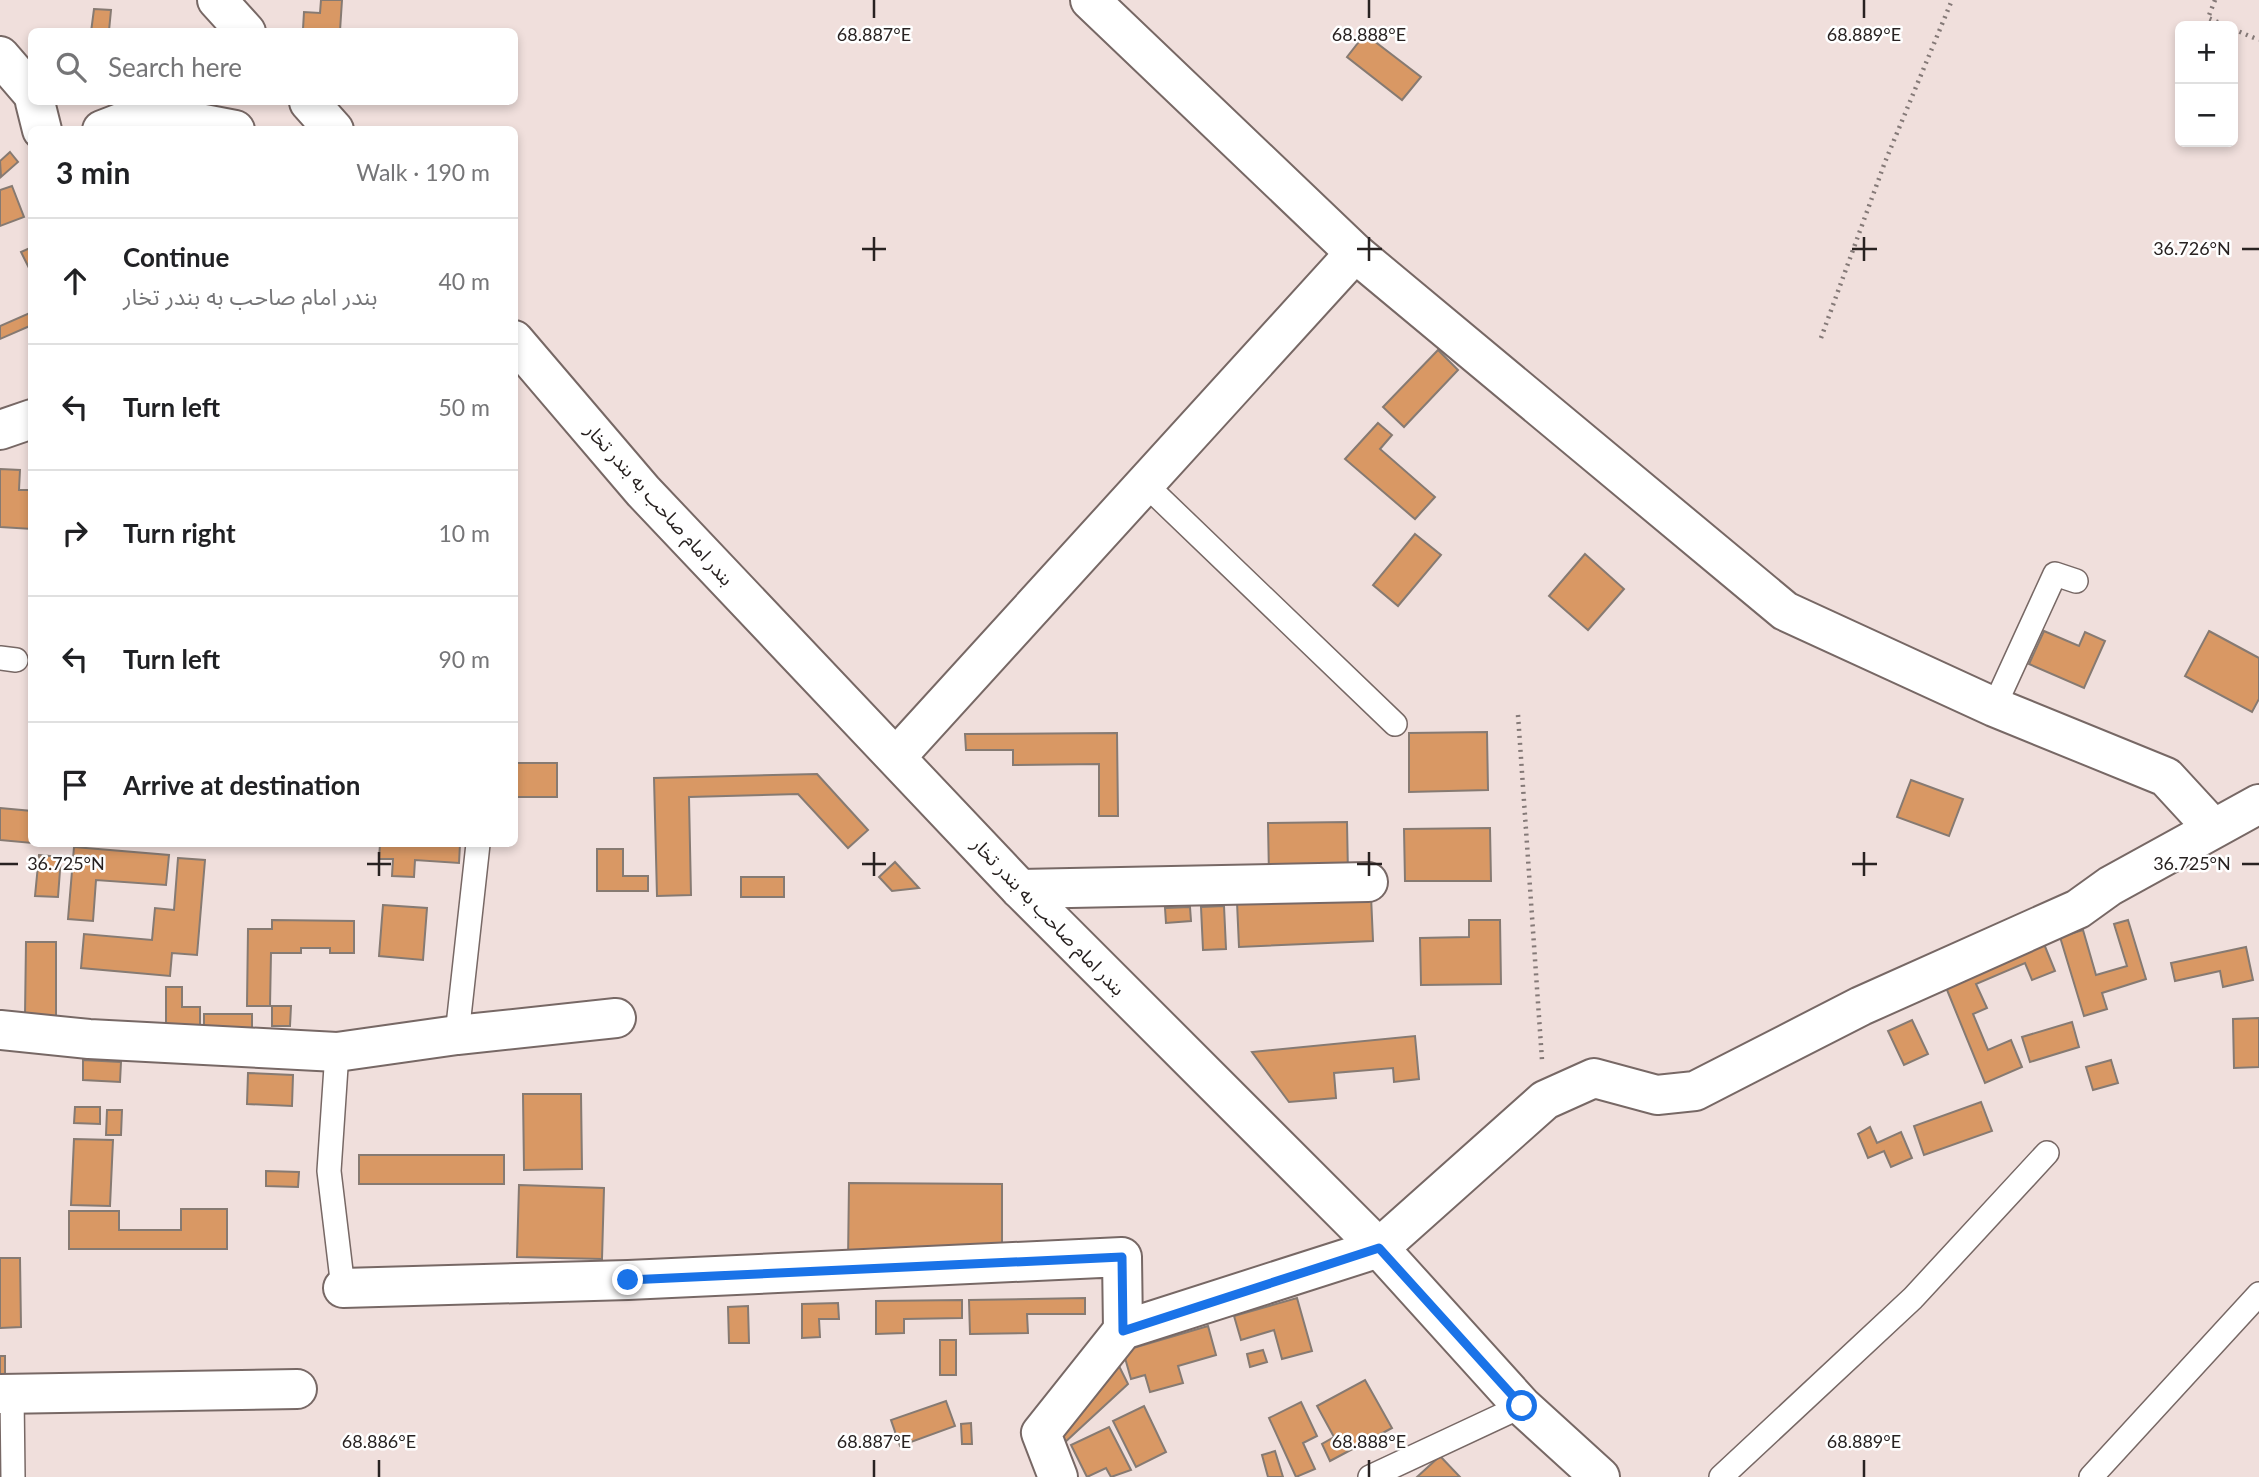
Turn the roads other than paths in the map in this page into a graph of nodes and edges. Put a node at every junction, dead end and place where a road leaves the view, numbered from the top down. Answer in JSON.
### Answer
{"nodes":[{"id":1,"x":217,"y":0,"type":"edge"},
{"id":2,"x":1090,"y":0,"type":"edge"},
{"id":3,"x":242,"y":28,"type":"edge"},
{"id":4,"x":0,"y":56,"type":"edge"},
{"id":5,"x":28,"y":88,"type":"edge"},
{"id":6,"x":36,"y":105,"type":"edge"},
{"id":7,"x":312,"y":105,"type":"edge"},
{"id":8,"x":41,"y":126,"type":"edge"},
{"id":9,"x":112,"y":126,"type":"edge"},
{"id":10,"x":214,"y":126,"type":"edge"},
{"id":11,"x":331,"y":126,"type":"edge"},
{"id":12,"x":1355,"y":253,"type":"junction"},
{"id":13,"x":518,"y":345,"type":"edge"},
{"id":14,"x":28,"y":420,"type":"edge"},
{"id":15,"x":0,"y":430,"type":"edge"},
{"id":16,"x":1144,"y":483,"type":"junction"},
{"id":17,"x":2076,"y":581,"type":"dead end"},
{"id":18,"x":1994,"y":707,"type":"junction"},
{"id":19,"x":1395,"y":724,"type":"dead end"},
{"id":20,"x":897,"y":756,"type":"junction"},
{"id":21,"x":2259,"y":804,"type":"edge"},
{"id":22,"x":2213,"y":828,"type":"junction"},
{"id":23,"x":478,"y":847,"type":"edge"},
{"id":24,"x":1368,"y":882,"type":"dead end"},
{"id":25,"x":1020,"y":889,"type":"junction"},
{"id":26,"x":616,"y":1018,"type":"dead end"},
{"id":27,"x":0,"y":1030,"type":"edge"},
{"id":28,"x":457,"y":1035,"type":"junction"},
{"id":29,"x":337,"y":1052,"type":"junction"},
{"id":30,"x":2047,"y":1153,"type":"dead end"},
{"id":31,"x":1379,"y":1248,"type":"junction"},
{"id":32,"x":343,"y":1288,"type":"joint"},
{"id":33,"x":2259,"y":1294,"type":"edge"},
{"id":34,"x":1123,"y":1331,"type":"junction"},
{"id":35,"x":297,"y":1389,"type":"dead end"},
{"id":36,"x":6,"y":1395,"type":"edge"},
{"id":37,"x":1522,"y":1406,"type":"junction"},
{"id":38,"x":13,"y":1477,"type":"edge"},
{"id":39,"x":1058,"y":1477,"type":"edge"},
{"id":40,"x":1370,"y":1477,"type":"edge"},
{"id":41,"x":1600,"y":1477,"type":"edge"},
{"id":42,"x":1721,"y":1477,"type":"edge"},
{"id":43,"x":2091,"y":1477,"type":"edge"}],
"edges":[{"from":1,"to":3,"type":"street"},
{"from":2,"to":12,"type":"street"},
{"from":4,"to":5,"type":"street"},
{"from":6,"to":8,"type":"street"},
{"from":7,"to":11,"type":"street"},
{"from":9,"to":10,"type":"street"},
{"from":12,"to":16,"type":"street"},
{"from":12,"to":18,"type":"street"},
{"from":13,"to":20,"type":"street","name":"بندر امام صاحب به بندر تخار"},
{"from":14,"to":15,"type":"street"},
{"from":16,"to":19,"type":"lane"},
{"from":16,"to":20,"type":"street"},
{"from":17,"to":18,"type":"lane"},
{"from":18,"to":22,"type":"street"},
{"from":20,"to":25,"type":"street","name":"بندر امام صاحب به بندر تخار"},
{"from":21,"to":22,"type":"street"},
{"from":22,"to":31,"type":"street"},
{"from":23,"to":28,"type":"lane"},
{"from":24,"to":25,"type":"street"},
{"from":25,"to":31,"type":"street","name":"بندر امام صاحب به بندر تخار"},
{"from":26,"to":28,"type":"street"},
{"from":27,"to":29,"type":"street"},
{"from":28,"to":29,"type":"street"},
{"from":29,"to":32,"type":"lane"},
{"from":30,"to":42,"type":"lane"},
{"from":31,"to":34,"type":"street"},
{"from":31,"to":37,"type":"street","name":"بندر امام صاحب به بندر تخار"},
{"from":32,"to":34,"type":"street"},
{"from":33,"to":43,"type":"lane"},
{"from":34,"to":39,"type":"street"},
{"from":35,"to":36,"type":"street"},
{"from":36,"to":38,"type":"lane"},
{"from":37,"to":40,"type":"lane"},
{"from":37,"to":41,"type":"street","name":"بندر امام صاحب به بندر تخار"}]}
